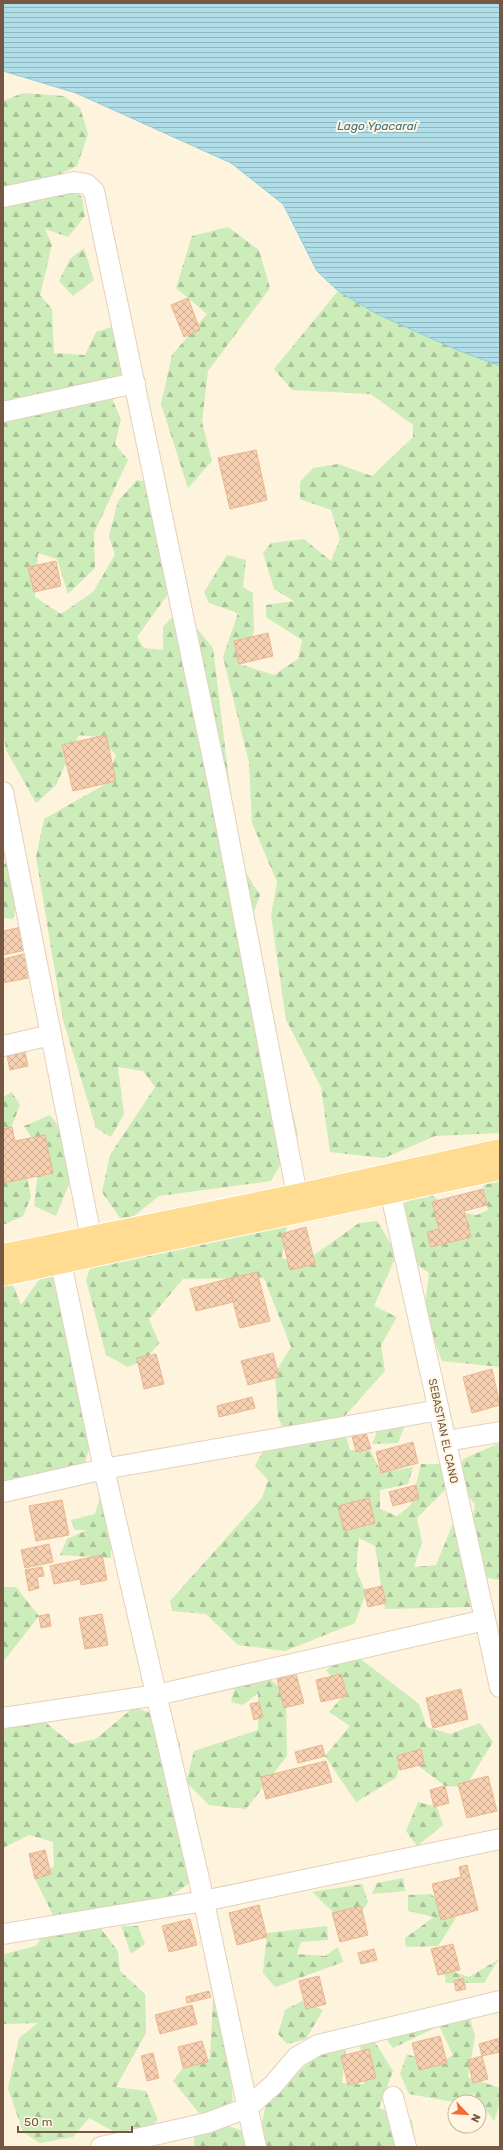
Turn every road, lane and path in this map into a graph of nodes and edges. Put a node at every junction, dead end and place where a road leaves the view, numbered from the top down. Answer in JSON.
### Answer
{"nodes":[{"id":1,"x":3,"y":197,"type":"edge"},
{"id":2,"x":135,"y":383,"type":"junction"},
{"id":3,"x":3,"y":412,"type":"edge"},
{"id":4,"x":3,"y":792,"type":"edge"},
{"id":5,"x":6,"y":824,"type":"edge"},
{"id":6,"x":51,"y":1035,"type":"junction"},
{"id":7,"x":3,"y":1046,"type":"edge"},
{"id":8,"x":500,"y":1150,"type":"edge"},
{"id":9,"x":500,"y":1169,"type":"edge"},
{"id":10,"x":389,"y":1184,"type":"junction"},
{"id":11,"x":297,"y":1195,"type":"junction"},
{"id":12,"x":91,"y":1237,"type":"junction"},
{"id":13,"x":3,"y":1255,"type":"edge"},
{"id":14,"x":61,"y":1263,"type":"junction"},
{"id":15,"x":3,"y":1275,"type":"edge"},
{"id":16,"x":439,"y":1410,"type":"junction"},
{"id":17,"x":500,"y":1432,"type":"edge"},
{"id":18,"x":446,"y":1441,"type":"junction"},
{"id":19,"x":104,"y":1469,"type":"junction"},
{"id":20,"x":3,"y":1492,"type":"edge"},
{"id":21,"x":485,"y":1620,"type":"junction"},
{"id":22,"x":500,"y":1687,"type":"edge"},
{"id":23,"x":157,"y":1695,"type":"junction"},
{"id":24,"x":3,"y":1718,"type":"edge"},
{"id":25,"x":500,"y":1839,"type":"edge"},
{"id":26,"x":204,"y":1901,"type":"junction"},
{"id":27,"x":3,"y":1934,"type":"edge"},
{"id":28,"x":500,"y":2001,"type":"edge"},
{"id":29,"x":393,"y":2097,"type":"dead end"},
{"id":30,"x":248,"y":2108,"type":"junction"},
{"id":31,"x":101,"y":2147,"type":"edge"},
{"id":32,"x":256,"y":2147,"type":"edge"},
{"id":33,"x":406,"y":2147,"type":"edge"}],
"edges":[{"from":1,"to":2,"type":"street"},
{"from":2,"to":3,"type":"street"},
{"from":2,"to":11,"type":"street"},
{"from":4,"to":5,"type":"street"},
{"from":5,"to":6,"type":"street"},
{"from":6,"to":7,"type":"street"},
{"from":6,"to":12,"type":"street"},
{"from":8,"to":10,"type":"main road"},
{"from":9,"to":10,"type":"main road"},
{"from":10,"to":11,"type":"main road"},
{"from":10,"to":14,"type":"main road"},
{"from":10,"to":16,"type":"street","name":"SEBASTIAN EL CANO"},
{"from":11,"to":12,"type":"main road"},
{"from":12,"to":13,"type":"main road"},
{"from":14,"to":15,"type":"main road"},
{"from":14,"to":19,"type":"street"},
{"from":16,"to":18,"type":"street","name":"SEBASTIAN EL CANO"},
{"from":16,"to":19,"type":"street"},
{"from":17,"to":18,"type":"street"},
{"from":18,"to":21,"type":"street","name":"SEBASTIAN EL CANO"},
{"from":19,"to":20,"type":"street"},
{"from":19,"to":23,"type":"street"},
{"from":21,"to":22,"type":"street","name":"SEBASTIAN EL CANO"},
{"from":21,"to":23,"type":"street"},
{"from":23,"to":24,"type":"street"},
{"from":23,"to":26,"type":"street"},
{"from":25,"to":26,"type":"street"},
{"from":26,"to":27,"type":"street"},
{"from":26,"to":30,"type":"street"},
{"from":28,"to":30,"type":"street"},
{"from":29,"to":33,"type":"street"},
{"from":30,"to":31,"type":"street"},
{"from":30,"to":32,"type":"street"}]}
